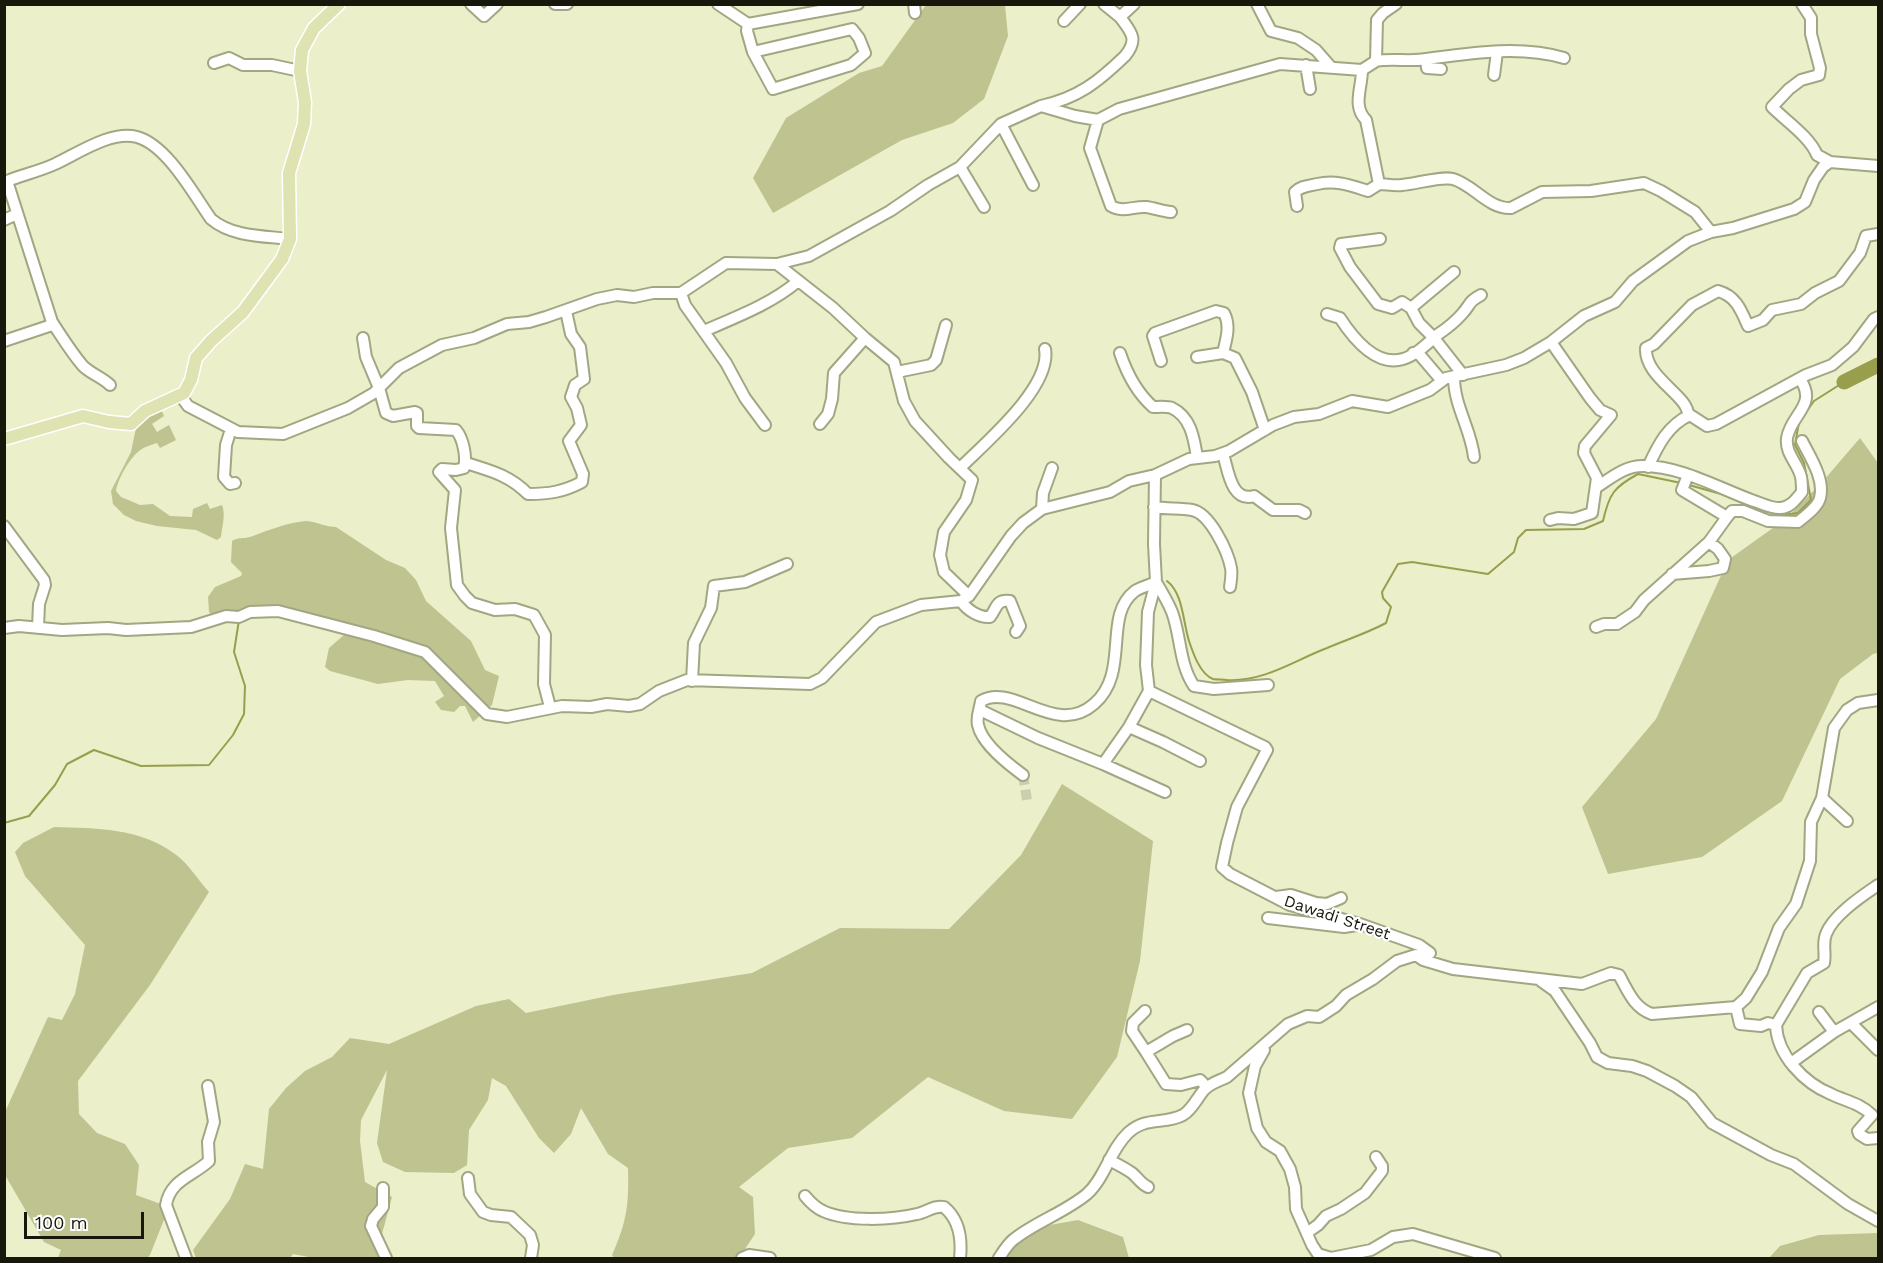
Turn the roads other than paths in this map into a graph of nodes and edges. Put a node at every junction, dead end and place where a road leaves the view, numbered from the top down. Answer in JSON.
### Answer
{"nodes":[{"id":1,"x":339,"y":4,"type":"edge"},
{"id":2,"x":471,"y":4,"type":"edge"},
{"id":3,"x":497,"y":4,"type":"edge"},
{"id":4,"x":555,"y":4,"type":"edge"},
{"id":5,"x":567,"y":4,"type":"edge"},
{"id":6,"x":717,"y":4,"type":"edge"},
{"id":7,"x":858,"y":4,"type":"edge"},
{"id":8,"x":1080,"y":4,"type":"edge"},
{"id":9,"x":1104,"y":4,"type":"edge"},
{"id":10,"x":1134,"y":4,"type":"edge"},
{"id":11,"x":1257,"y":4,"type":"edge"},
{"id":12,"x":1396,"y":4,"type":"edge"},
{"id":13,"x":1802,"y":4,"type":"edge"},
{"id":14,"x":1120,"y":17,"type":"junction"},
{"id":15,"x":1064,"y":21,"type":"dead end"},
{"id":16,"x":748,"y":24,"type":"junction"},
{"id":17,"x":753,"y":52,"type":"junction"},
{"id":18,"x":1497,"y":52,"type":"junction"},
{"id":19,"x":1564,"y":58,"type":"dead end"},
{"id":20,"x":1426,"y":59,"type":"junction"},
{"id":21,"x":1376,"y":61,"type":"junction"},
{"id":22,"x":214,"y":63,"type":"dead end"},
{"id":23,"x":1306,"y":65,"type":"junction"},
{"id":24,"x":1330,"y":66,"type":"junction"},
{"id":25,"x":1362,"y":69,"type":"junction"},
{"id":26,"x":1441,"y":69,"type":"dead end"},
{"id":27,"x":300,"y":71,"type":"junction"},
{"id":28,"x":1494,"y":75,"type":"dead end"},
{"id":29,"x":1310,"y":89,"type":"dead end"},
{"id":30,"x":1041,"y":106,"type":"junction"},
{"id":31,"x":1098,"y":120,"type":"junction"},
{"id":32,"x":1001,"y":124,"type":"junction"},
{"id":33,"x":1830,"y":162,"type":"junction"},
{"id":34,"x":1878,"y":166,"type":"edge"},
{"id":35,"x":960,"y":167,"type":"junction"},
{"id":36,"x":6,"y":178,"type":"edge"},
{"id":37,"x":1378,"y":184,"type":"junction"},
{"id":38,"x":1033,"y":185,"type":"dead end"},
{"id":39,"x":1297,"y":206,"type":"dead end"},
{"id":40,"x":984,"y":207,"type":"dead end"},
{"id":41,"x":1171,"y":212,"type":"dead end"},
{"id":42,"x":17,"y":214,"type":"junction"},
{"id":43,"x":4,"y":220,"type":"edge"},
{"id":44,"x":1711,"y":232,"type":"junction"},
{"id":45,"x":1878,"y":234,"type":"edge"},
{"id":46,"x":290,"y":239,"type":"junction"},
{"id":47,"x":1380,"y":239,"type":"dead end"},
{"id":48,"x":777,"y":264,"type":"junction"},
{"id":49,"x":1454,"y":272,"type":"dead end"},
{"id":50,"x":797,"y":282,"type":"junction"},
{"id":51,"x":681,"y":293,"type":"junction"},
{"id":52,"x":1481,"y":295,"type":"dead end"},
{"id":53,"x":1411,"y":309,"type":"junction"},
{"id":54,"x":566,"y":311,"type":"junction"},
{"id":55,"x":1327,"y":314,"type":"dead end"},
{"id":56,"x":1878,"y":317,"type":"edge"},
{"id":57,"x":52,"y":322,"type":"junction"},
{"id":58,"x":946,"y":325,"type":"dead end"},
{"id":59,"x":705,"y":331,"type":"junction"},
{"id":60,"x":363,"y":338,"type":"dead end"},
{"id":61,"x":865,"y":338,"type":"junction"},
{"id":62,"x":1434,"y":338,"type":"junction"},
{"id":63,"x":4,"y":340,"type":"edge"},
{"id":64,"x":1551,"y":342,"type":"junction"},
{"id":65,"x":1045,"y":349,"type":"dead end"},
{"id":66,"x":1120,"y":353,"type":"dead end"},
{"id":67,"x":1223,"y":353,"type":"junction"},
{"id":68,"x":1413,"y":353,"type":"junction"},
{"id":69,"x":1197,"y":357,"type":"dead end"},
{"id":70,"x":1161,"y":361,"type":"dead end"},
{"id":71,"x":897,"y":372,"type":"junction"},
{"id":72,"x":1458,"y":376,"type":"junction"},
{"id":73,"x":1800,"y":379,"type":"junction"},
{"id":74,"x":1442,"y":381,"type":"junction"},
{"id":75,"x":110,"y":386,"type":"dead end"},
{"id":76,"x":379,"y":388,"type":"junction"},
{"id":77,"x":180,"y":394,"type":"junction"},
{"id":78,"x":1688,"y":417,"type":"junction"},
{"id":79,"x":765,"y":424,"type":"dead end"},
{"id":80,"x":820,"y":424,"type":"dead end"},
{"id":81,"x":231,"y":429,"type":"junction"},
{"id":82,"x":1265,"y":430,"type":"junction"},
{"id":83,"x":4,"y":439,"type":"edge"},
{"id":84,"x":1802,"y":441,"type":"dead end"},
{"id":85,"x":1223,"y":454,"type":"junction"},
{"id":86,"x":1474,"y":456,"type":"dead end"},
{"id":87,"x":1197,"y":457,"type":"junction"},
{"id":88,"x":466,"y":463,"type":"junction"},
{"id":89,"x":1648,"y":467,"type":"junction"},
{"id":90,"x":960,"y":468,"type":"junction"},
{"id":91,"x":1053,"y":468,"type":"dead end"},
{"id":92,"x":1155,"y":475,"type":"junction"},
{"id":93,"x":1688,"y":475,"type":"junction"},
{"id":94,"x":235,"y":483,"type":"dead end"},
{"id":95,"x":1597,"y":487,"type":"junction"},
{"id":96,"x":1154,"y":507,"type":"junction"},
{"id":97,"x":1042,"y":509,"type":"junction"},
{"id":98,"x":1305,"y":513,"type":"dead end"},
{"id":99,"x":1727,"y":517,"type":"junction"},
{"id":100,"x":1550,"y":520,"type":"dead end"},
{"id":101,"x":4,"y":526,"type":"edge"},
{"id":102,"x":1709,"y":542,"type":"junction"},
{"id":103,"x":787,"y":564,"type":"dead end"},
{"id":104,"x":1672,"y":574,"type":"junction"},
{"id":105,"x":1156,"y":582,"type":"junction"},
{"id":106,"x":1230,"y":587,"type":"dead end"},
{"id":107,"x":965,"y":599,"type":"junction"},
{"id":108,"x":38,"y":627,"type":"junction"},
{"id":109,"x":1596,"y":627,"type":"dead end"},
{"id":110,"x":4,"y":628,"type":"edge"},
{"id":111,"x":1016,"y":632,"type":"dead end"},
{"id":112,"x":692,"y":681,"type":"junction"},
{"id":113,"x":1268,"y":684,"type":"dead end"},
{"id":114,"x":1149,"y":691,"type":"junction"},
{"id":115,"x":1878,"y":700,"type":"edge"},
{"id":116,"x":550,"y":707,"type":"junction"},
{"id":117,"x":980,"y":710,"type":"junction"},
{"id":118,"x":1129,"y":727,"type":"junction"},
{"id":119,"x":1200,"y":761,"type":"dead end"},
{"id":120,"x":1103,"y":764,"type":"junction"},
{"id":121,"x":1023,"y":775,"type":"tunnel mouth"},
{"id":122,"x":1165,"y":792,"type":"dead end"},
{"id":123,"x":1822,"y":798,"type":"junction"},
{"id":124,"x":1847,"y":821,"type":"dead end"},
{"id":125,"x":1878,"y":885,"type":"edge"},
{"id":126,"x":1276,"y":897,"type":"junction"},
{"id":127,"x":1341,"y":897,"type":"dead end"},
{"id":128,"x":1268,"y":918,"type":"dead end"},
{"id":129,"x":1360,"y":924,"type":"junction"},
{"id":130,"x":1423,"y":960,"type":"junction"},
{"id":131,"x":1540,"y":980,"type":"junction"},
{"id":132,"x":1736,"y":1007,"type":"junction"},
{"id":133,"x":1878,"y":1007,"type":"edge"},
{"id":134,"x":1145,"y":1011,"type":"dead end"},
{"id":135,"x":1819,"y":1012,"type":"dead end"},
{"id":136,"x":1851,"y":1023,"type":"junction"},
{"id":137,"x":1776,"y":1025,"type":"junction"},
{"id":138,"x":1187,"y":1030,"type":"dead end"},
{"id":139,"x":1834,"y":1032,"type":"junction"},
{"id":140,"x":1270,"y":1039,"type":"junction"},
{"id":141,"x":1878,"y":1050,"type":"edge"},
{"id":142,"x":1146,"y":1052,"type":"junction"},
{"id":143,"x":1791,"y":1063,"type":"junction"},
{"id":144,"x":1203,"y":1083,"type":"dead end"},
{"id":145,"x":208,"y":1086,"type":"dead end"},
{"id":146,"x":1875,"y":1112,"type":"edge"},
{"id":147,"x":1878,"y":1138,"type":"edge"},
{"id":148,"x":1376,"y":1157,"type":"dead end"},
{"id":149,"x":1109,"y":1160,"type":"junction"},
{"id":150,"x":468,"y":1178,"type":"dead end"},
{"id":151,"x":1148,"y":1187,"type":"dead end"},
{"id":152,"x":383,"y":1188,"type":"dead end"},
{"id":153,"x":805,"y":1196,"type":"dead end"},
{"id":154,"x":1878,"y":1220,"type":"edge"},
{"id":155,"x":1308,"y":1232,"type":"junction"},
{"id":156,"x":186,"y":1258,"type":"edge"},
{"id":157,"x":386,"y":1258,"type":"edge"},
{"id":158,"x":531,"y":1258,"type":"edge"},
{"id":159,"x":742,"y":1258,"type":"edge"},
{"id":160,"x":770,"y":1258,"type":"edge"},
{"id":161,"x":960,"y":1258,"type":"edge"},
{"id":162,"x":999,"y":1258,"type":"edge"},
{"id":163,"x":1495,"y":1258,"type":"edge"}],
"edges":[{"from":1,"to":27,"type":"main road"},
{"from":2,"to":3,"type":"street"},
{"from":4,"to":5,"type":"street"},
{"from":6,"to":16,"type":"street"},
{"from":7,"to":16,"type":"street"},
{"from":8,"to":15,"type":"street"},
{"from":9,"to":14,"type":"street"},
{"from":10,"to":14,"type":"street"},
{"from":11,"to":24,"type":"street"},
{"from":12,"to":21,"type":"street"},
{"from":13,"to":33,"type":"street"},
{"from":14,"to":30,"type":"street"},
{"from":16,"to":17,"type":"street"},
{"from":17,"to":17,"type":"street"},
{"from":18,"to":19,"type":"street"},
{"from":18,"to":20,"type":"street"},
{"from":18,"to":28,"type":"street"},
{"from":20,"to":21,"type":"street"},
{"from":20,"to":26,"type":"street"},
{"from":21,"to":25,"type":"street"},
{"from":22,"to":27,"type":"street"},
{"from":23,"to":24,"type":"street"},
{"from":23,"to":29,"type":"street"},
{"from":23,"to":31,"type":"street"},
{"from":24,"to":25,"type":"street"},
{"from":25,"to":37,"type":"street"},
{"from":27,"to":46,"type":"main road"},
{"from":30,"to":31,"type":"street"},
{"from":30,"to":32,"type":"street"},
{"from":31,"to":41,"type":"street"},
{"from":32,"to":35,"type":"street"},
{"from":32,"to":38,"type":"street"},
{"from":33,"to":34,"type":"street"},
{"from":33,"to":44,"type":"street"},
{"from":35,"to":40,"type":"street"},
{"from":35,"to":48,"type":"street"},
{"from":36,"to":42,"type":"street"},
{"from":36,"to":46,"type":"street"},
{"from":37,"to":39,"type":"street"},
{"from":37,"to":44,"type":"street"},
{"from":42,"to":43,"type":"street"},
{"from":42,"to":57,"type":"street"},
{"from":44,"to":64,"type":"street"},
{"from":45,"to":78,"type":"street"},
{"from":46,"to":77,"type":"main road"},
{"from":47,"to":53,"type":"street"},
{"from":48,"to":50,"type":"street"},
{"from":48,"to":51,"type":"street"},
{"from":49,"to":53,"type":"street"},
{"from":50,"to":59,"type":"street"},
{"from":50,"to":61,"type":"street"},
{"from":51,"to":54,"type":"street"},
{"from":51,"to":59,"type":"street"},
{"from":52,"to":62,"type":"street"},
{"from":53,"to":62,"type":"street"},
{"from":54,"to":76,"type":"street"},
{"from":54,"to":88,"type":"street"},
{"from":55,"to":68,"type":"street"},
{"from":56,"to":73,"type":"street"},
{"from":57,"to":63,"type":"street"},
{"from":57,"to":75,"type":"street"},
{"from":58,"to":71,"type":"street"},
{"from":59,"to":79,"type":"street"},
{"from":60,"to":76,"type":"street"},
{"from":61,"to":71,"type":"street"},
{"from":61,"to":80,"type":"street"},
{"from":62,"to":68,"type":"street"},
{"from":62,"to":72,"type":"street"},
{"from":64,"to":72,"type":"street"},
{"from":64,"to":95,"type":"street"},
{"from":65,"to":90,"type":"street"},
{"from":66,"to":87,"type":"street"},
{"from":67,"to":69,"type":"street"},
{"from":67,"to":70,"type":"street"},
{"from":67,"to":82,"type":"street"},
{"from":68,"to":74,"type":"street"},
{"from":71,"to":90,"type":"street"},
{"from":72,"to":74,"type":"street"},
{"from":72,"to":86,"type":"street"},
{"from":73,"to":78,"type":"street"},
{"from":73,"to":93,"type":"street"},
{"from":74,"to":82,"type":"street"},
{"from":76,"to":81,"type":"street"},
{"from":76,"to":88,"type":"street"},
{"from":77,"to":81,"type":"street"},
{"from":77,"to":83,"type":"main road"},
{"from":78,"to":89,"type":"street"},
{"from":81,"to":94,"type":"street"},
{"from":82,"to":85,"type":"street"},
{"from":84,"to":99,"type":"street"},
{"from":85,"to":87,"type":"street"},
{"from":85,"to":98,"type":"street"},
{"from":87,"to":92,"type":"street"},
{"from":88,"to":116,"type":"street"},
{"from":89,"to":93,"type":"street"},
{"from":89,"to":95,"type":"street"},
{"from":90,"to":107,"type":"street"},
{"from":91,"to":97,"type":"street"},
{"from":92,"to":96,"type":"street"},
{"from":92,"to":97,"type":"street"},
{"from":93,"to":99,"type":"street"},
{"from":95,"to":100,"type":"street"},
{"from":96,"to":105,"type":"street"},
{"from":96,"to":106,"type":"street"},
{"from":97,"to":107,"type":"street"},
{"from":99,"to":102,"type":"street"},
{"from":101,"to":108,"type":"street"},
{"from":102,"to":104,"type":"street"},
{"from":102,"to":104,"type":"street"},
{"from":103,"to":112,"type":"street"},
{"from":104,"to":109,"type":"street"},
{"from":105,"to":113,"type":"street"},
{"from":105,"to":114,"type":"street"},
{"from":105,"to":117,"type":"street"},
{"from":107,"to":111,"type":"street"},
{"from":107,"to":112,"type":"street"},
{"from":108,"to":110,"type":"street"},
{"from":108,"to":116,"type":"street"},
{"from":112,"to":116,"type":"street"},
{"from":114,"to":118,"type":"street"},
{"from":114,"to":126,"type":"street","name":"Dawadi Street"},
{"from":115,"to":123,"type":"street"},
{"from":117,"to":120,"type":"street"},
{"from":117,"to":121,"type":"street"},
{"from":118,"to":119,"type":"street"},
{"from":118,"to":120,"type":"street"},
{"from":120,"to":122,"type":"street"},
{"from":123,"to":124,"type":"street"},
{"from":123,"to":132,"type":"street"},
{"from":125,"to":137,"type":"street"},
{"from":126,"to":127,"type":"street"},
{"from":126,"to":129,"type":"street","name":"Dawadi Street"},
{"from":128,"to":129,"type":"street"},
{"from":129,"to":130,"type":"street","name":"Dawadi Street"},
{"from":130,"to":131,"type":"street"},
{"from":130,"to":140,"type":"street"},
{"from":131,"to":132,"type":"street"},
{"from":131,"to":154,"type":"street"},
{"from":132,"to":137,"type":"street"},
{"from":133,"to":136,"type":"street"},
{"from":134,"to":142,"type":"street"},
{"from":135,"to":139,"type":"street"},
{"from":136,"to":139,"type":"street"},
{"from":136,"to":141,"type":"street"},
{"from":137,"to":143,"type":"street"},
{"from":138,"to":142,"type":"street"},
{"from":139,"to":143,"type":"street"},
{"from":140,"to":149,"type":"street"},
{"from":140,"to":155,"type":"street"},
{"from":142,"to":144,"type":"street"},
{"from":143,"to":146,"type":"street"},
{"from":145,"to":156,"type":"street"},
{"from":146,"to":147,"type":"street"},
{"from":148,"to":155,"type":"street"},
{"from":149,"to":151,"type":"street"},
{"from":149,"to":162,"type":"street"},
{"from":150,"to":158,"type":"street"},
{"from":152,"to":157,"type":"street"},
{"from":153,"to":161,"type":"street"},
{"from":155,"to":163,"type":"street"},
{"from":159,"to":160,"type":"street"}]}
